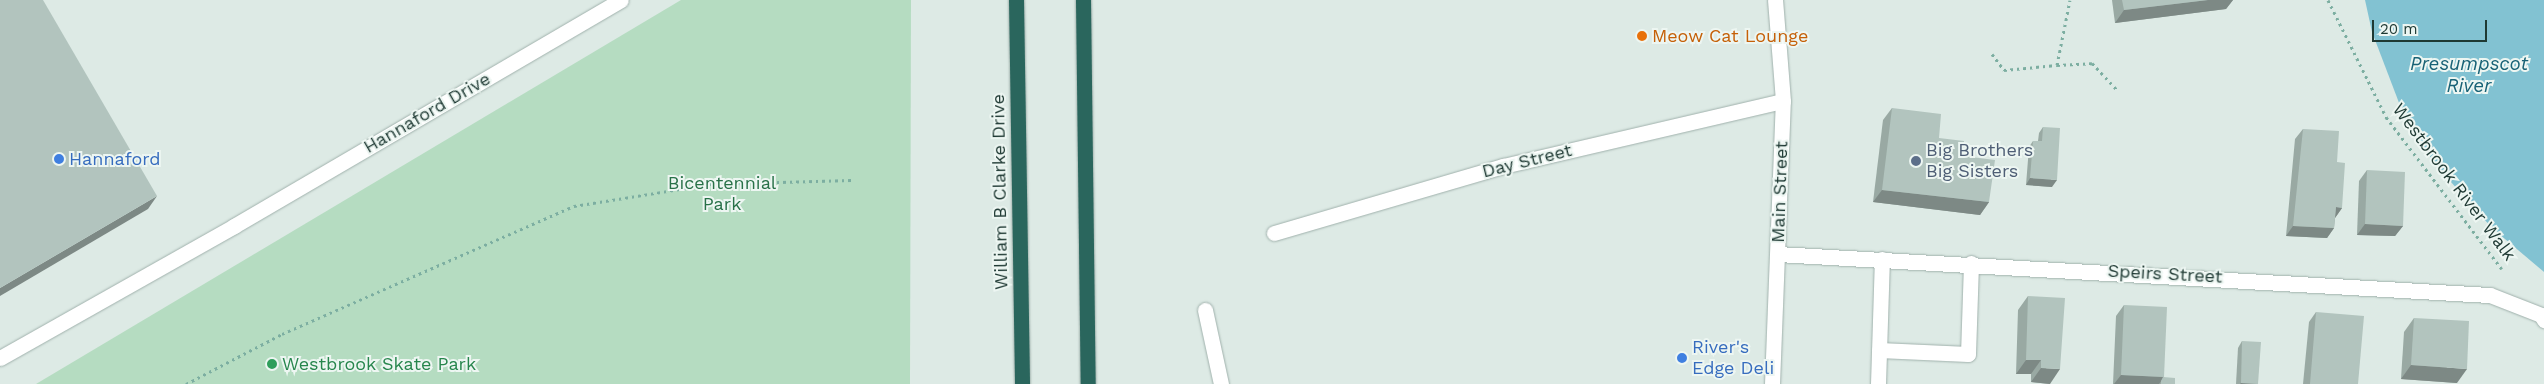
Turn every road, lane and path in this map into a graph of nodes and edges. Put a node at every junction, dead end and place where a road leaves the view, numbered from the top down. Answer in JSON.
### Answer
{"nodes":[{"id":1,"x":621,"y":0,"type":"edge"},
{"id":2,"x":1016,"y":0,"type":"edge"},
{"id":3,"x":1084,"y":0,"type":"edge"},
{"id":4,"x":1775,"y":0,"type":"edge"},
{"id":5,"x":2070,"y":0,"type":"edge"},
{"id":6,"x":2328,"y":0,"type":"edge"},
{"id":7,"x":1992,"y":54,"type":"dead end"},
{"id":8,"x":2057,"y":65,"type":"junction"},
{"id":9,"x":2118,"y":91,"type":"dead end"},
{"id":10,"x":1782,"y":101,"type":"junction"},
{"id":11,"x":852,"y":180,"type":"dead end"},
{"id":12,"x":1274,"y":234,"type":"dead end"},
{"id":13,"x":1778,"y":254,"type":"junction"},
{"id":14,"x":1882,"y":259,"type":"junction"},
{"id":15,"x":1971,"y":263,"type":"junction"},
{"id":16,"x":2504,"y":271,"type":"dead end"},
{"id":17,"x":1205,"y":310,"type":"dead end"},
{"id":18,"x":2544,"y":320,"type":"edge"},
{"id":19,"x":1879,"y":350,"type":"junction"},
{"id":20,"x":0,"y":358,"type":"edge"},
{"id":21,"x":186,"y":384,"type":"edge"},
{"id":22,"x":1022,"y":384,"type":"edge"},
{"id":23,"x":1088,"y":384,"type":"edge"},
{"id":24,"x":1221,"y":384,"type":"edge"},
{"id":25,"x":1772,"y":384,"type":"edge"},
{"id":26,"x":1878,"y":384,"type":"edge"}],
"edges":[{"from":1,"to":20,"type":"street","name":"Hannaford Drive"},
{"from":2,"to":22,"type":"highway","name":"William B Clarke Drive"},
{"from":3,"to":23,"type":"highway"},
{"from":4,"to":10,"type":"street","name":"Main Street"},
{"from":5,"to":8,"type":"path"},
{"from":6,"to":16,"type":"path","name":"Westbrook River Walk"},
{"from":7,"to":8,"type":"path"},
{"from":8,"to":9,"type":"path"},
{"from":10,"to":12,"type":"street","name":"Day Street"},
{"from":10,"to":13,"type":"street","name":"Main Street"},
{"from":11,"to":21,"type":"path"},
{"from":13,"to":14,"type":"street","name":"Speirs Street"},
{"from":13,"to":25,"type":"street","name":"Main Street"},
{"from":14,"to":15,"type":"street","name":"Speirs Street"},
{"from":14,"to":19,"type":"street"},
{"from":15,"to":18,"type":"street","name":"Speirs Street"},
{"from":15,"to":19,"type":"street"},
{"from":17,"to":24,"type":"street"},
{"from":19,"to":26,"type":"street"}]}
